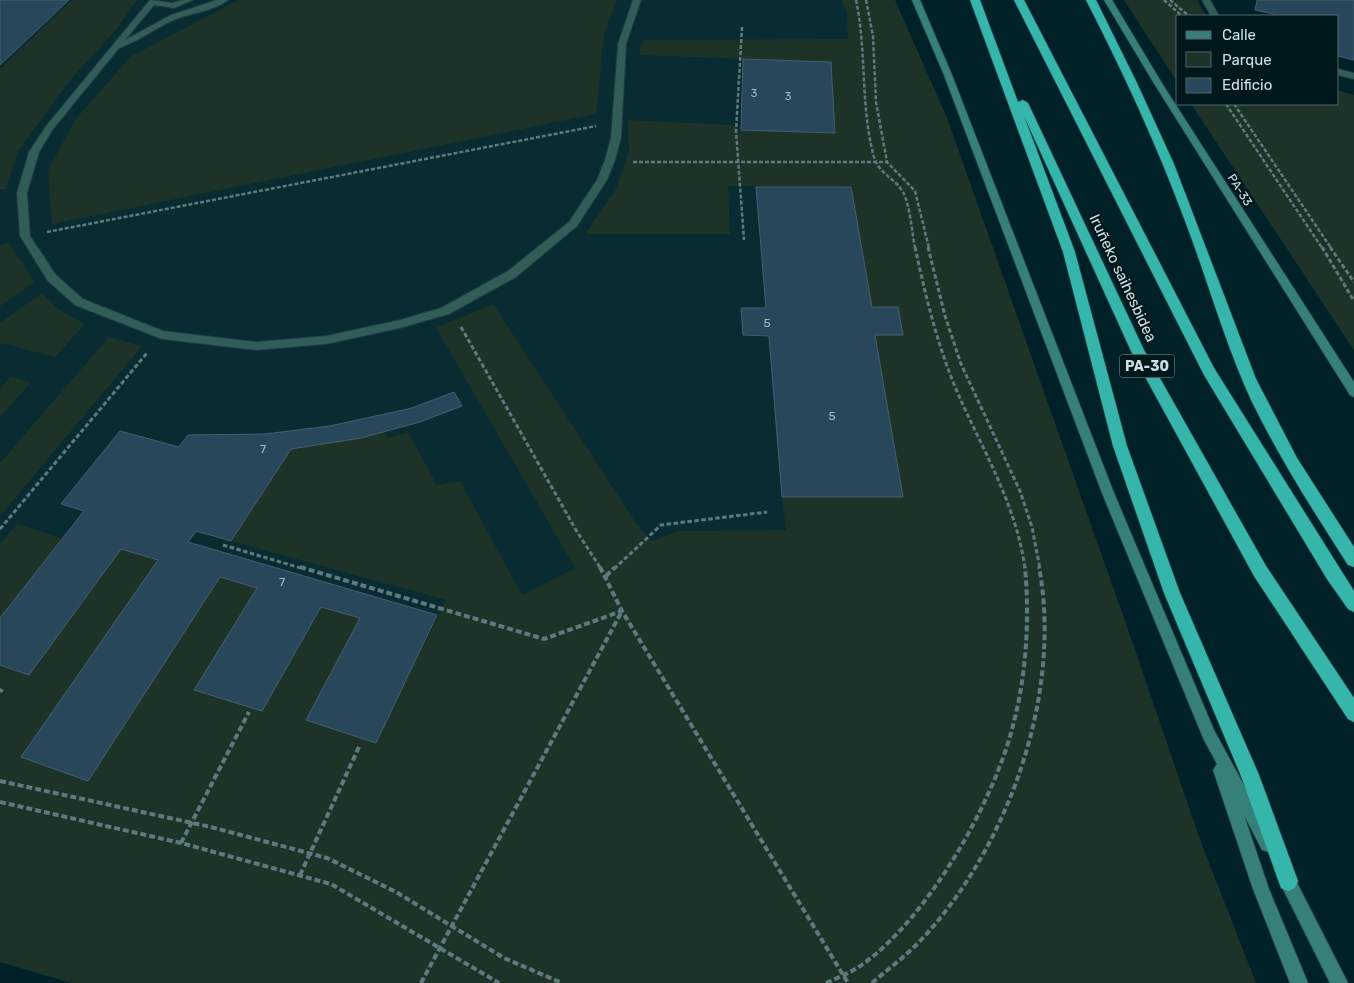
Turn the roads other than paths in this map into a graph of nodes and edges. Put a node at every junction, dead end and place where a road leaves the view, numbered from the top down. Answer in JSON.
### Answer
{"nodes":[{"id":1,"x":189,"y":0,"type":"edge"},
{"id":2,"x":224,"y":0,"type":"edge"},
{"id":3,"x":637,"y":0,"type":"edge"},
{"id":4,"x":916,"y":0,"type":"edge"},
{"id":5,"x":975,"y":0,"type":"edge"},
{"id":6,"x":1019,"y":0,"type":"edge"},
{"id":7,"x":1091,"y":0,"type":"edge"},
{"id":8,"x":1108,"y":0,"type":"edge"},
{"id":9,"x":1206,"y":0,"type":"edge"},
{"id":10,"x":153,"y":1,"type":"edge"},
{"id":11,"x":174,"y":6,"type":"junction"},
{"id":12,"x":1214,"y":15,"type":"edge"},
{"id":13,"x":174,"y":17,"type":"junction"},
{"id":14,"x":116,"y":46,"type":"junction"},
{"id":15,"x":1339,"y":72,"type":"edge"},
{"id":16,"x":1354,"y":76,"type":"edge"},
{"id":17,"x":1354,"y":392,"type":"edge"},
{"id":18,"x":1354,"y":560,"type":"edge"},
{"id":19,"x":1354,"y":604,"type":"edge"},
{"id":20,"x":1354,"y":713,"type":"edge"},
{"id":21,"x":1210,"y":734,"type":"junction"},
{"id":22,"x":1288,"y":881,"type":"junction"},
{"id":23,"x":1299,"y":983,"type":"edge"},
{"id":24,"x":1339,"y":983,"type":"edge"}],
"edges":[{"from":1,"to":11,"type":"street"},
{"from":2,"to":13,"type":"street"},
{"from":3,"to":14,"type":"street"},
{"from":4,"to":21,"type":"street"},
{"from":5,"to":20,"type":"highway","name":"Iruñeko saihesbidea","number":"PA-30"},
{"from":5,"to":22,"type":"highway"},
{"from":6,"to":19,"type":"highway","name":"Iruñeko saihesbidea"},
{"from":7,"to":18,"type":"highway"},
{"from":8,"to":17,"type":"street","name":"PA-33"},
{"from":9,"to":12,"type":"street"},
{"from":10,"to":11,"type":"street"},
{"from":10,"to":14,"type":"street"},
{"from":11,"to":13,"type":"street"},
{"from":13,"to":14,"type":"street"},
{"from":15,"to":16,"type":"street"},
{"from":21,"to":22,"type":"street"},
{"from":21,"to":23,"type":"street"},
{"from":22,"to":24,"type":"street"}]}
